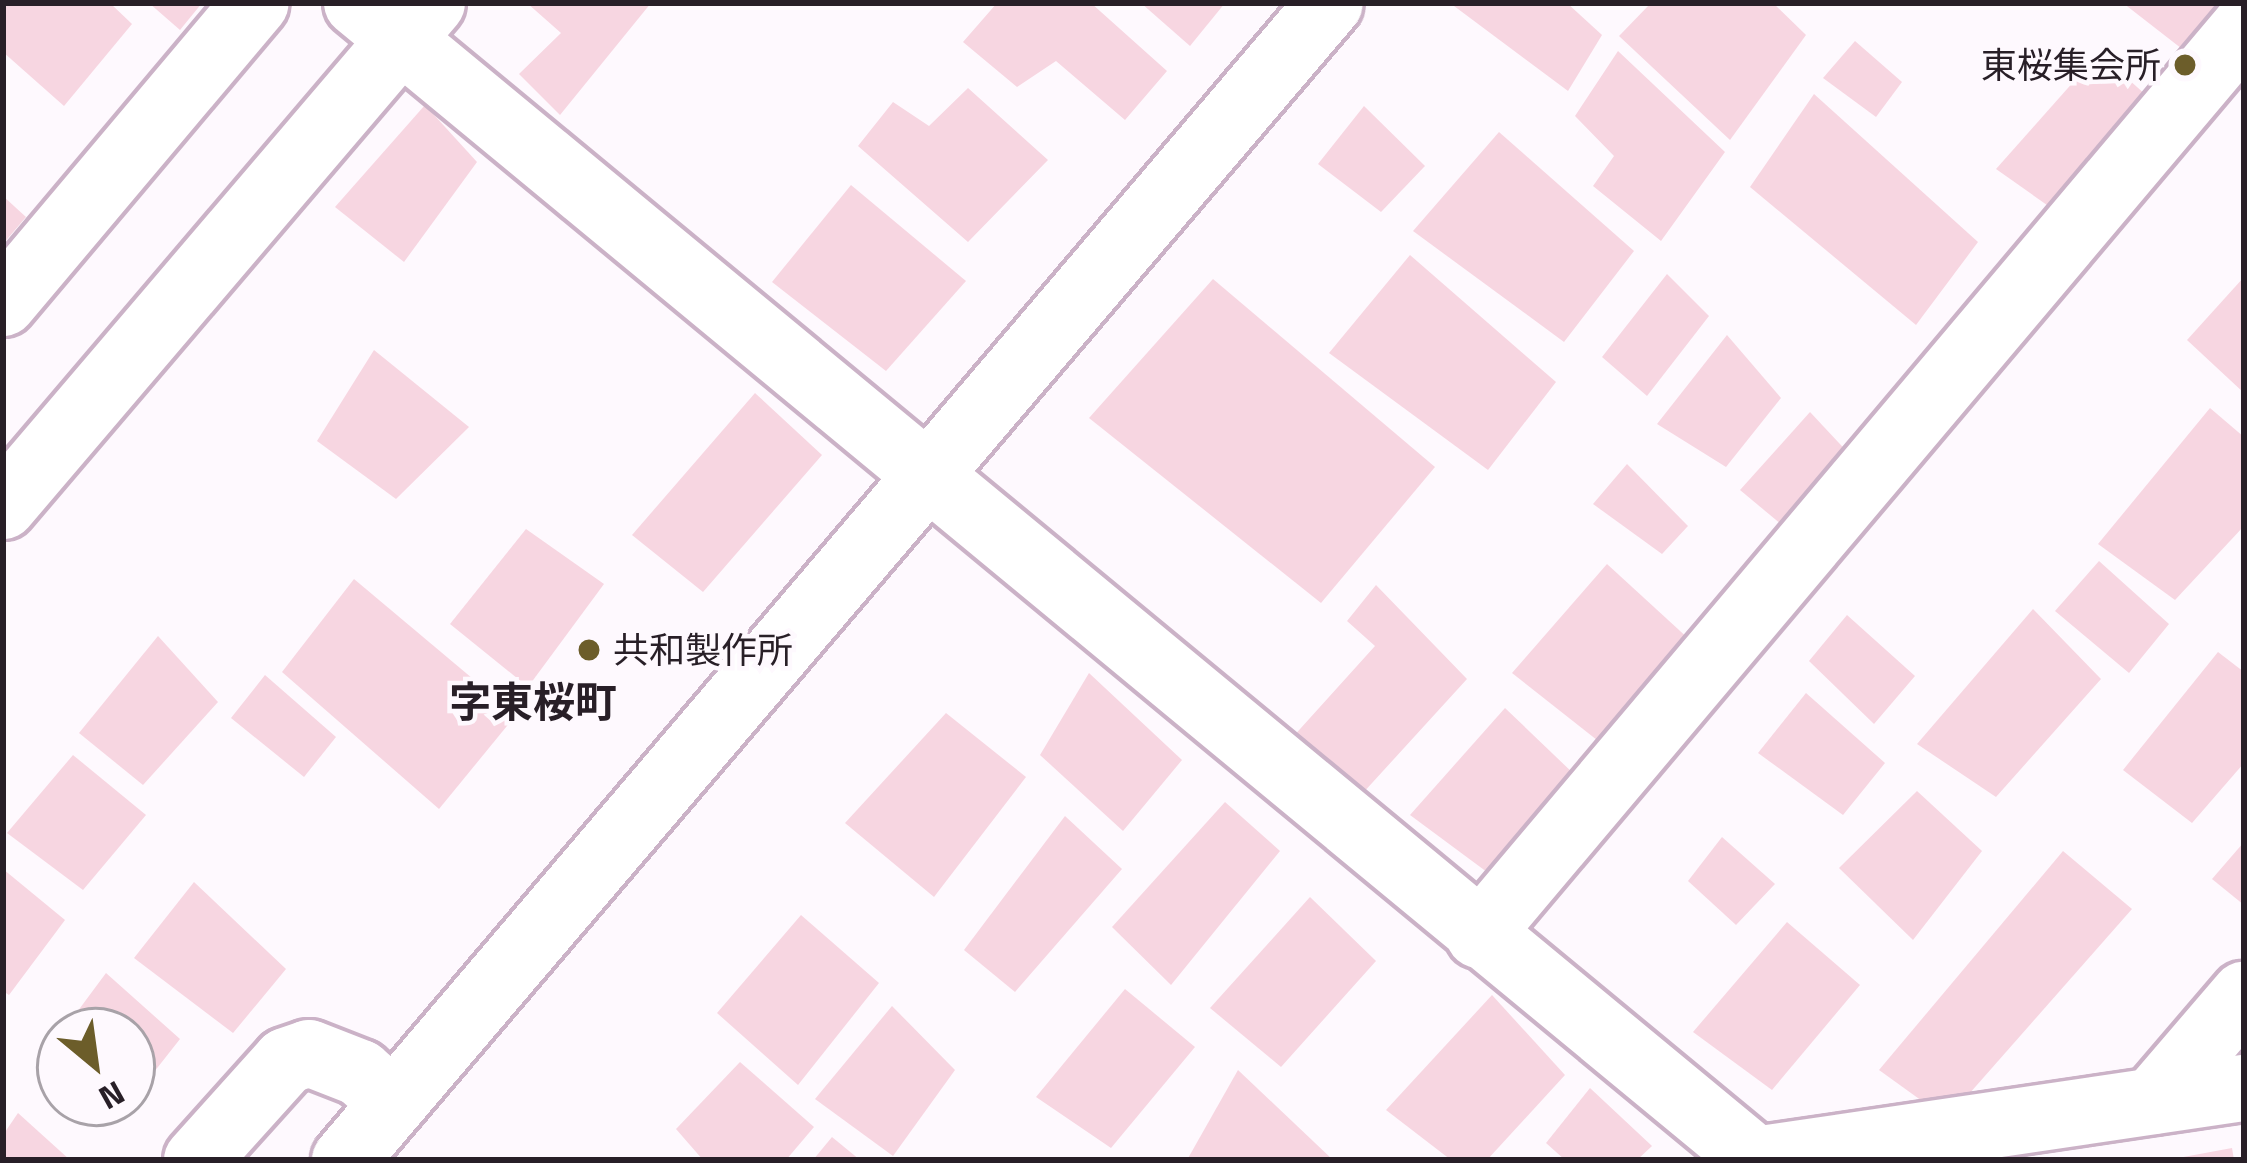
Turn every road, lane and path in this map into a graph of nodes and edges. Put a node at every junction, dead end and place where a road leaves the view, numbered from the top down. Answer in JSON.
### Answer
{"nodes":[{"id":1,"x":256,"y":3,"type":"edge"},
{"id":2,"x":1330,"y":3,"type":"edge"},
{"id":3,"x":397,"y":15,"type":"edge"},
{"id":4,"x":2244,"y":28,"type":"edge"},
{"id":5,"x":3,"y":303,"type":"edge"},
{"id":6,"x":934,"y":474,"type":"junction"},
{"id":7,"x":3,"y":506,"type":"edge"},
{"id":8,"x":1479,"y":935,"type":"junction"},
{"id":9,"x":2244,"y":995,"type":"edge"},
{"id":10,"x":2244,"y":1088,"type":"edge"},
{"id":11,"x":2153,"y":1101,"type":"junction"},
{"id":12,"x":368,"y":1142,"type":"edge"},
{"id":13,"x":197,"y":1160,"type":"edge"},
{"id":14,"x":1756,"y":1160,"type":"edge"}],
"edges":[{"from":1,"to":5,"type":"street"},
{"from":2,"to":6,"type":"street"},
{"from":3,"to":6,"type":"street"},
{"from":3,"to":7,"type":"street"},
{"from":4,"to":8,"type":"street"},
{"from":6,"to":8,"type":"street"},
{"from":6,"to":12,"type":"street"},
{"from":8,"to":14,"type":"street"},
{"from":9,"to":11,"type":"street"},
{"from":10,"to":11,"type":"street"},
{"from":11,"to":14,"type":"street"},
{"from":12,"to":13,"type":"street"}]}
